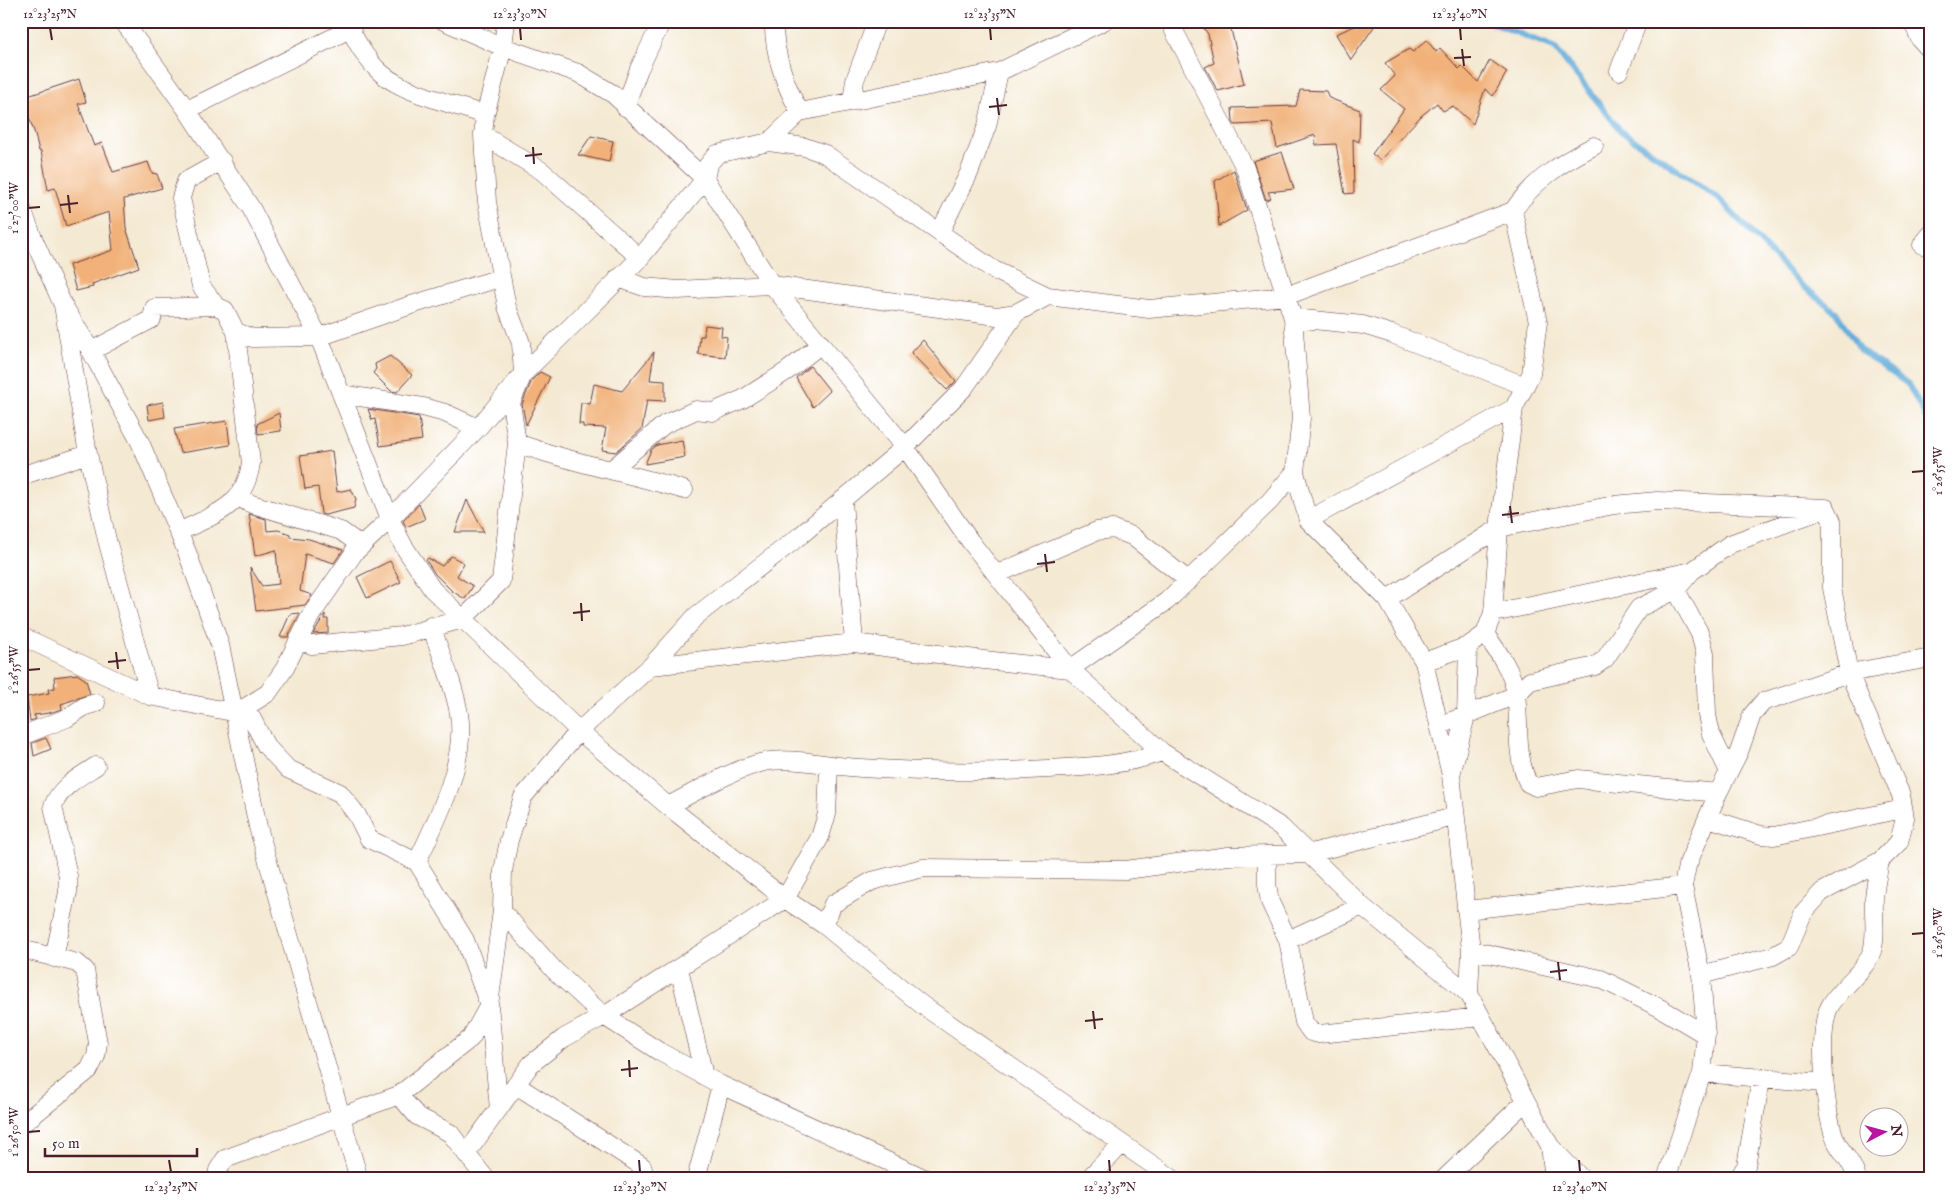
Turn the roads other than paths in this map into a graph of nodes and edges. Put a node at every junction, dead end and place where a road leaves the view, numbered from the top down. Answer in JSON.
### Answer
{"nodes":[{"id":1,"x":122,"y":21,"type":"edge"},
{"id":2,"x":444,"y":21,"type":"edge"},
{"id":3,"x":506,"y":21,"type":"edge"},
{"id":4,"x":662,"y":21,"type":"edge"},
{"id":5,"x":774,"y":21,"type":"edge"},
{"id":6,"x":877,"y":21,"type":"edge"},
{"id":7,"x":1104,"y":21,"type":"edge"},
{"id":8,"x":1169,"y":21,"type":"edge"},
{"id":9,"x":1638,"y":21,"type":"edge"},
{"id":10,"x":1912,"y":21,"type":"edge"},
{"id":11,"x":348,"y":25,"type":"edge"},
{"id":12,"x":503,"y":47,"type":"junction"},
{"id":13,"x":1931,"y":51,"type":"edge"},
{"id":14,"x":1619,"y":71,"type":"dead end"},
{"id":15,"x":999,"y":72,"type":"junction"},
{"id":16,"x":852,"y":101,"type":"junction"},
{"id":17,"x":625,"y":107,"type":"junction"},
{"id":18,"x":187,"y":110,"type":"junction"},
{"id":19,"x":800,"y":112,"type":"junction"},
{"id":20,"x":485,"y":115,"type":"junction"},
{"id":21,"x":483,"y":135,"type":"junction"},
{"id":22,"x":769,"y":142,"type":"junction"},
{"id":23,"x":1594,"y":146,"type":"dead end"},
{"id":24,"x":222,"y":161,"type":"junction"},
{"id":25,"x":704,"y":179,"type":"junction"},
{"id":26,"x":21,"y":206,"type":"edge"},
{"id":27,"x":1513,"y":211,"type":"junction"},
{"id":28,"x":940,"y":232,"type":"junction"},
{"id":29,"x":640,"y":258,"type":"junction"},
{"id":30,"x":500,"y":278,"type":"junction"},
{"id":31,"x":618,"y":278,"type":"junction"},
{"id":32,"x":772,"y":286,"type":"junction"},
{"id":33,"x":1048,"y":296,"type":"junction"},
{"id":34,"x":1286,"y":296,"type":"junction"},
{"id":35,"x":63,"y":305,"type":"junction"},
{"id":36,"x":216,"y":306,"type":"junction"},
{"id":37,"x":1016,"y":313,"type":"junction"},
{"id":38,"x":1294,"y":318,"type":"junction"},
{"id":39,"x":236,"y":332,"type":"junction"},
{"id":40,"x":319,"y":337,"type":"junction"},
{"id":41,"x":821,"y":344,"type":"junction"},
{"id":42,"x":91,"y":351,"type":"junction"},
{"id":43,"x":524,"y":374,"type":"junction"},
{"id":44,"x":1525,"y":386,"type":"junction"},
{"id":45,"x":341,"y":394,"type":"junction"},
{"id":46,"x":1514,"y":408,"type":"junction"},
{"id":47,"x":478,"y":428,"type":"junction"},
{"id":48,"x":517,"y":443,"type":"junction"},
{"id":49,"x":905,"y":447,"type":"junction"},
{"id":50,"x":88,"y":454,"type":"junction"},
{"id":51,"x":611,"y":470,"type":"junction"},
{"id":52,"x":1295,"y":472,"type":"junction"},
{"id":53,"x":21,"y":476,"type":"edge"},
{"id":54,"x":684,"y":490,"type":"dead end"},
{"id":55,"x":239,"y":497,"type":"junction"},
{"id":56,"x":843,"y":501,"type":"junction"},
{"id":57,"x":1826,"y":508,"type":"junction"},
{"id":58,"x":390,"y":519,"type":"junction"},
{"id":59,"x":1308,"y":520,"type":"junction"},
{"id":60,"x":1499,"y":528,"type":"junction"},
{"id":61,"x":179,"y":532,"type":"junction"},
{"id":62,"x":354,"y":553,"type":"junction"},
{"id":63,"x":1692,"y":571,"type":"junction"},
{"id":64,"x":997,"y":574,"type":"junction"},
{"id":65,"x":1189,"y":581,"type":"junction"},
{"id":66,"x":1676,"y":590,"type":"junction"},
{"id":67,"x":1387,"y":599,"type":"junction"},
{"id":68,"x":1492,"y":613,"type":"junction"},
{"id":69,"x":463,"y":620,"type":"junction"},
{"id":70,"x":431,"y":626,"type":"junction"},
{"id":71,"x":1485,"y":634,"type":"junction"},
{"id":72,"x":21,"y":636,"type":"edge"},
{"id":73,"x":298,"y":640,"type":"junction"},
{"id":74,"x":854,"y":643,"type":"junction"},
{"id":75,"x":1468,"y":646,"type":"junction"},
{"id":76,"x":1931,"y":658,"type":"edge"},
{"id":77,"x":1424,"y":662,"type":"junction"},
{"id":78,"x":651,"y":666,"type":"junction"},
{"id":79,"x":1070,"y":669,"type":"junction"},
{"id":80,"x":1849,"y":673,"type":"junction"},
{"id":81,"x":1516,"y":695,"type":"junction"},
{"id":82,"x":150,"y":696,"type":"junction"},
{"id":83,"x":96,"y":703,"type":"dead end"},
{"id":84,"x":239,"y":710,"type":"junction"},
{"id":85,"x":1466,"y":716,"type":"junction"},
{"id":86,"x":1439,"y":726,"type":"junction"},
{"id":87,"x":579,"y":731,"type":"junction"},
{"id":88,"x":21,"y":736,"type":"edge"},
{"id":89,"x":1162,"y":752,"type":"junction"},
{"id":90,"x":96,"y":766,"type":"dead end"},
{"id":91,"x":830,"y":766,"type":"junction"},
{"id":92,"x":1729,"y":772,"type":"junction"},
{"id":93,"x":1451,"y":775,"type":"junction"},
{"id":94,"x":1718,"y":793,"type":"junction"},
{"id":95,"x":668,"y":806,"type":"junction"},
{"id":96,"x":1903,"y":809,"type":"junction"},
{"id":97,"x":1454,"y":817,"type":"junction"},
{"id":98,"x":1708,"y":818,"type":"junction"},
{"id":99,"x":1308,"y":854,"type":"junction"},
{"id":100,"x":1267,"y":855,"type":"junction"},
{"id":101,"x":1880,"y":861,"type":"junction"},
{"id":102,"x":417,"y":862,"type":"junction"},
{"id":103,"x":1683,"y":886,"type":"junction"},
{"id":104,"x":785,"y":899,"type":"junction"},
{"id":105,"x":1362,"y":906,"type":"junction"},
{"id":106,"x":1466,"y":910,"type":"junction"},
{"id":107,"x":502,"y":911,"type":"junction"},
{"id":108,"x":824,"y":924,"type":"junction"},
{"id":109,"x":1288,"y":940,"type":"junction"},
{"id":110,"x":21,"y":949,"type":"edge"},
{"id":111,"x":1471,"y":950,"type":"junction"},
{"id":112,"x":54,"y":958,"type":"junction"},
{"id":113,"x":679,"y":968,"type":"junction"},
{"id":114,"x":1701,"y":975,"type":"junction"},
{"id":115,"x":1469,"y":994,"type":"junction"},
{"id":116,"x":489,"y":1005,"type":"junction"},
{"id":117,"x":604,"y":1016,"type":"junction"},
{"id":118,"x":1481,"y":1017,"type":"junction"},
{"id":119,"x":1706,"y":1035,"type":"junction"},
{"id":120,"x":1702,"y":1073,"type":"junction"},
{"id":121,"x":704,"y":1076,"type":"junction"},
{"id":122,"x":1761,"y":1079,"type":"junction"},
{"id":123,"x":1824,"y":1084,"type":"junction"},
{"id":124,"x":516,"y":1085,"type":"junction"},
{"id":125,"x":721,"y":1085,"type":"junction"},
{"id":126,"x":399,"y":1095,"type":"junction"},
{"id":127,"x":1525,"y":1102,"type":"junction"},
{"id":128,"x":499,"y":1109,"type":"junction"},
{"id":129,"x":340,"y":1117,"type":"junction"},
{"id":130,"x":21,"y":1124,"type":"edge"},
{"id":131,"x":1122,"y":1144,"type":"junction"},
{"id":132,"x":1550,"y":1146,"type":"junction"},
{"id":133,"x":466,"y":1154,"type":"junction"},
{"id":134,"x":217,"y":1179,"type":"edge"},
{"id":135,"x":359,"y":1179,"type":"edge"},
{"id":136,"x":486,"y":1179,"type":"edge"},
{"id":137,"x":646,"y":1179,"type":"edge"},
{"id":138,"x":696,"y":1179,"type":"edge"},
{"id":139,"x":926,"y":1179,"type":"edge"},
{"id":140,"x":1088,"y":1179,"type":"edge"},
{"id":141,"x":1173,"y":1179,"type":"edge"},
{"id":142,"x":1444,"y":1179,"type":"edge"},
{"id":143,"x":1554,"y":1179,"type":"edge"},
{"id":144,"x":1582,"y":1179,"type":"edge"},
{"id":145,"x":1666,"y":1179,"type":"edge"},
{"id":146,"x":1735,"y":1179,"type":"edge"},
{"id":147,"x":1857,"y":1179,"type":"edge"}],
"edges":[{"from":1,"to":18,"type":"street"},
{"from":2,"to":12,"type":"street"},
{"from":3,"to":12,"type":"street"},
{"from":4,"to":17,"type":"street"},
{"from":5,"to":19,"type":"street"},
{"from":6,"to":16,"type":"street"},
{"from":7,"to":15,"type":"street"},
{"from":8,"to":34,"type":"street"},
{"from":9,"to":14,"type":"street"},
{"from":10,"to":13,"type":"street"},
{"from":11,"to":18,"type":"street"},
{"from":11,"to":20,"type":"street"},
{"from":12,"to":17,"type":"street"},
{"from":12,"to":20,"type":"street"},
{"from":15,"to":16,"type":"street"},
{"from":15,"to":28,"type":"street"},
{"from":16,"to":19,"type":"street"},
{"from":17,"to":25,"type":"street"},
{"from":18,"to":24,"type":"street"},
{"from":19,"to":22,"type":"street"},
{"from":20,"to":21,"type":"street"},
{"from":21,"to":29,"type":"street"},
{"from":21,"to":30,"type":"street"},
{"from":22,"to":25,"type":"street"},
{"from":22,"to":28,"type":"street"},
{"from":23,"to":27,"type":"street"},
{"from":24,"to":36,"type":"street"},
{"from":24,"to":40,"type":"street"},
{"from":25,"to":29,"type":"street"},
{"from":25,"to":32,"type":"street"},
{"from":26,"to":35,"type":"street"},
{"from":27,"to":34,"type":"street"},
{"from":27,"to":44,"type":"street"},
{"from":28,"to":33,"type":"street"},
{"from":29,"to":31,"type":"street"},
{"from":30,"to":40,"type":"street"},
{"from":30,"to":43,"type":"street"},
{"from":31,"to":32,"type":"street"},
{"from":31,"to":43,"type":"street"},
{"from":32,"to":37,"type":"street"},
{"from":32,"to":41,"type":"street"},
{"from":33,"to":34,"type":"street"},
{"from":33,"to":37,"type":"street"},
{"from":34,"to":38,"type":"street"},
{"from":35,"to":42,"type":"street"},
{"from":35,"to":50,"type":"street"},
{"from":36,"to":39,"type":"street"},
{"from":36,"to":42,"type":"street"},
{"from":37,"to":49,"type":"street"},
{"from":38,"to":44,"type":"street"},
{"from":38,"to":52,"type":"street"},
{"from":39,"to":40,"type":"street"},
{"from":39,"to":55,"type":"street"},
{"from":40,"to":45,"type":"street"},
{"from":41,"to":49,"type":"street"},
{"from":41,"to":51,"type":"street"},
{"from":42,"to":61,"type":"street"},
{"from":43,"to":47,"type":"street"},
{"from":43,"to":48,"type":"street"},
{"from":44,"to":46,"type":"street"},
{"from":45,"to":47,"type":"street"},
{"from":45,"to":58,"type":"street"},
{"from":46,"to":59,"type":"street"},
{"from":46,"to":60,"type":"street"},
{"from":47,"to":58,"type":"street"},
{"from":48,"to":51,"type":"street"},
{"from":48,"to":69,"type":"street"},
{"from":49,"to":56,"type":"street"},
{"from":49,"to":64,"type":"street"},
{"from":50,"to":53,"type":"street"},
{"from":50,"to":82,"type":"street"},
{"from":51,"to":54,"type":"street"},
{"from":52,"to":59,"type":"street"},
{"from":52,"to":65,"type":"street"},
{"from":55,"to":61,"type":"street"},
{"from":55,"to":62,"type":"street"},
{"from":56,"to":74,"type":"street"},
{"from":56,"to":78,"type":"street"},
{"from":57,"to":60,"type":"street"},
{"from":57,"to":63,"type":"street"},
{"from":57,"to":80,"type":"street"},
{"from":58,"to":62,"type":"street"},
{"from":58,"to":69,"type":"street"},
{"from":59,"to":67,"type":"street"},
{"from":60,"to":67,"type":"street"},
{"from":60,"to":68,"type":"street"},
{"from":61,"to":84,"type":"street"},
{"from":62,"to":73,"type":"street"},
{"from":63,"to":66,"type":"street"},
{"from":63,"to":68,"type":"street"},
{"from":64,"to":65,"type":"street"},
{"from":64,"to":79,"type":"street"},
{"from":65,"to":79,"type":"street"},
{"from":66,"to":81,"type":"street"},
{"from":66,"to":92,"type":"street"},
{"from":67,"to":77,"type":"street"},
{"from":68,"to":71,"type":"street"},
{"from":69,"to":70,"type":"street"},
{"from":69,"to":87,"type":"street"},
{"from":70,"to":73,"type":"street"},
{"from":70,"to":102,"type":"street"},
{"from":71,"to":75,"type":"street"},
{"from":71,"to":81,"type":"street"},
{"from":72,"to":82,"type":"street"},
{"from":73,"to":84,"type":"street"},
{"from":74,"to":78,"type":"street"},
{"from":74,"to":79,"type":"street"},
{"from":75,"to":77,"type":"street"},
{"from":75,"to":85,"type":"street"},
{"from":76,"to":80,"type":"street"},
{"from":77,"to":86,"type":"street"},
{"from":78,"to":87,"type":"street"},
{"from":79,"to":89,"type":"street"},
{"from":80,"to":92,"type":"street"},
{"from":80,"to":96,"type":"street"},
{"from":81,"to":85,"type":"street"},
{"from":81,"to":94,"type":"street"},
{"from":82,"to":84,"type":"street"},
{"from":83,"to":88,"type":"street"},
{"from":84,"to":102,"type":"street"},
{"from":84,"to":129,"type":"street"},
{"from":85,"to":86,"type":"street"},
{"from":85,"to":93,"type":"street"},
{"from":86,"to":93,"type":"street"},
{"from":87,"to":95,"type":"street"},
{"from":87,"to":107,"type":"street"},
{"from":89,"to":91,"type":"street"},
{"from":89,"to":99,"type":"street"},
{"from":90,"to":112,"type":"street"},
{"from":91,"to":95,"type":"street"},
{"from":91,"to":104,"type":"street"},
{"from":92,"to":94,"type":"street"},
{"from":93,"to":97,"type":"street"},
{"from":94,"to":98,"type":"street"},
{"from":95,"to":104,"type":"street"},
{"from":96,"to":98,"type":"street"},
{"from":96,"to":101,"type":"street"},
{"from":97,"to":99,"type":"street"},
{"from":97,"to":106,"type":"street"},
{"from":98,"to":103,"type":"street"},
{"from":99,"to":100,"type":"street"},
{"from":99,"to":105,"type":"street"},
{"from":100,"to":108,"type":"street"},
{"from":100,"to":109,"type":"street"},
{"from":101,"to":114,"type":"street"},
{"from":101,"to":123,"type":"street"},
{"from":102,"to":116,"type":"street"},
{"from":103,"to":106,"type":"street"},
{"from":103,"to":114,"type":"street"},
{"from":104,"to":108,"type":"street"},
{"from":104,"to":113,"type":"street"},
{"from":105,"to":109,"type":"street"},
{"from":105,"to":115,"type":"street"},
{"from":106,"to":111,"type":"street"},
{"from":107,"to":116,"type":"street"},
{"from":107,"to":117,"type":"street"},
{"from":108,"to":131,"type":"street"},
{"from":109,"to":118,"type":"street"},
{"from":110,"to":112,"type":"street"},
{"from":111,"to":115,"type":"street"},
{"from":111,"to":119,"type":"street"},
{"from":112,"to":130,"type":"street"},
{"from":113,"to":117,"type":"street"},
{"from":113,"to":121,"type":"street"},
{"from":114,"to":119,"type":"street"},
{"from":115,"to":118,"type":"street"},
{"from":116,"to":126,"type":"street"},
{"from":116,"to":128,"type":"street"},
{"from":117,"to":121,"type":"street"},
{"from":117,"to":124,"type":"street"},
{"from":118,"to":127,"type":"street"},
{"from":119,"to":120,"type":"street"},
{"from":120,"to":122,"type":"street"},
{"from":120,"to":145,"type":"street"},
{"from":121,"to":125,"type":"street"},
{"from":122,"to":123,"type":"street"},
{"from":122,"to":146,"type":"street"},
{"from":123,"to":147,"type":"street"},
{"from":124,"to":128,"type":"street"},
{"from":124,"to":137,"type":"street"},
{"from":125,"to":138,"type":"street"},
{"from":125,"to":139,"type":"street"},
{"from":126,"to":129,"type":"street"},
{"from":126,"to":133,"type":"street"},
{"from":127,"to":132,"type":"street"},
{"from":127,"to":142,"type":"street"},
{"from":128,"to":133,"type":"street"},
{"from":129,"to":134,"type":"street"},
{"from":129,"to":135,"type":"street"},
{"from":131,"to":140,"type":"street"},
{"from":131,"to":141,"type":"street"},
{"from":132,"to":143,"type":"street"},
{"from":132,"to":144,"type":"street"},
{"from":133,"to":136,"type":"street"}]}
